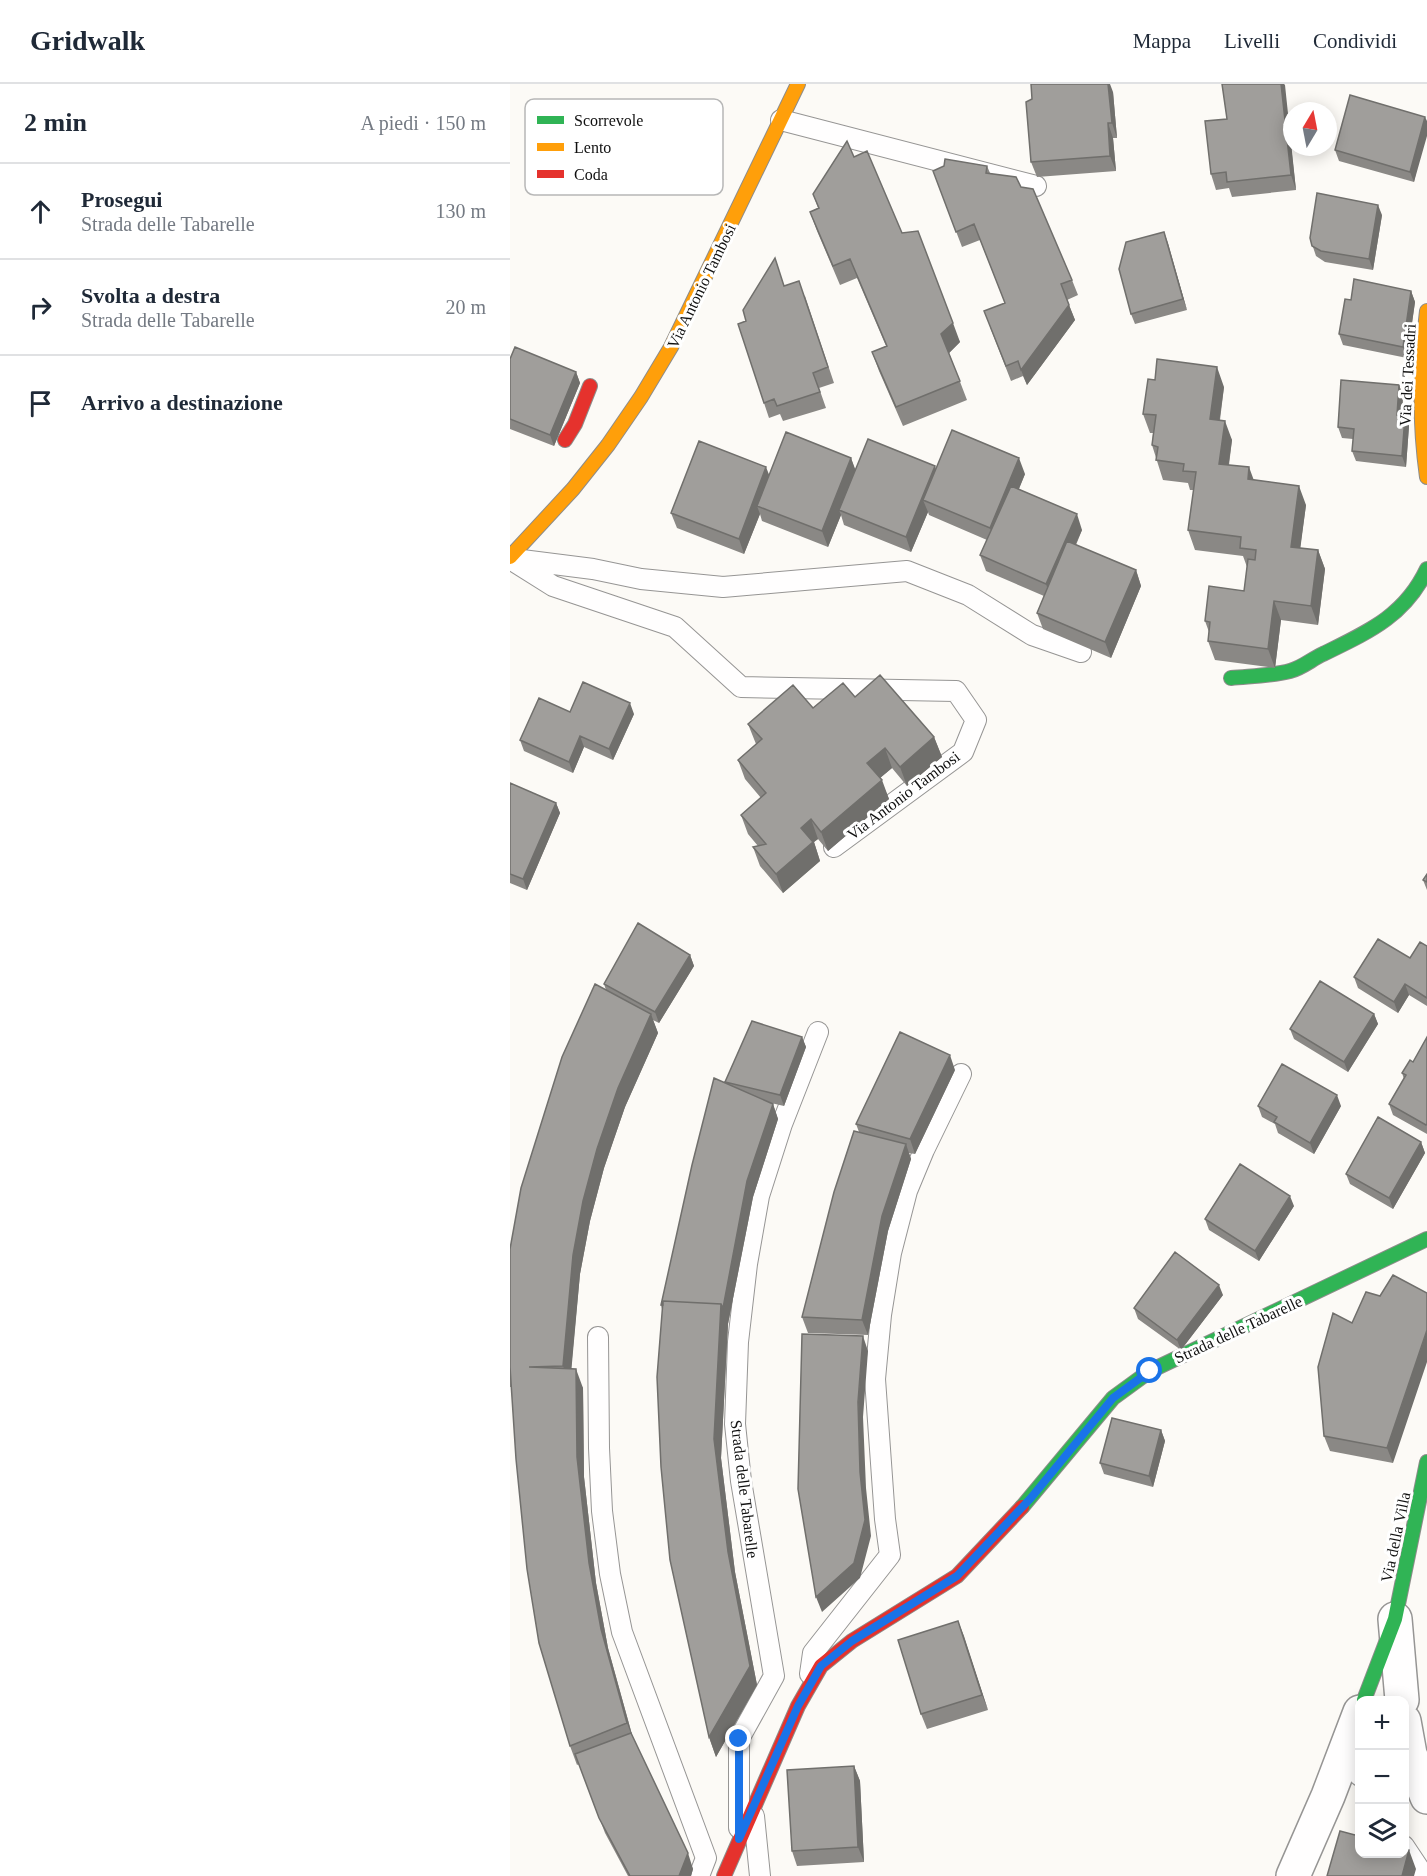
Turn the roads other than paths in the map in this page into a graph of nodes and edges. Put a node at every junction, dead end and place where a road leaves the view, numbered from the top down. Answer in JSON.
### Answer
{"nodes":[{"id":1,"x":798,"y":84,"type":"edge"},
{"id":2,"x":781,"y":120,"type":"junction"},
{"id":3,"x":1036,"y":186,"type":"edge"},
{"id":4,"x":1427,"y":310,"type":"edge"},
{"id":5,"x":590,"y":386,"type":"dead end"},
{"id":6,"x":570,"y":432,"type":"joint"},
{"id":7,"x":608,"y":445,"type":"junction"},
{"id":8,"x":1427,"y":477,"type":"edge"},
{"id":9,"x":510,"y":558,"type":"edge"},
{"id":10,"x":1427,"y":569,"type":"edge"},
{"id":11,"x":1081,"y":652,"type":"edge"},
{"id":12,"x":1231,"y":678,"type":"dead end"},
{"id":13,"x":834,"y":847,"type":"edge"},
{"id":14,"x":818,"y":1032,"type":"dead end"},
{"id":15,"x":961,"y":1074,"type":"dead end"},
{"id":16,"x":1427,"y":1239,"type":"edge"},
{"id":17,"x":598,"y":1337,"type":"dead end"},
{"id":18,"x":1427,"y":1462,"type":"edge"},
{"id":19,"x":1395,"y":1619,"type":"junction"},
{"id":20,"x":808,"y":1688,"type":"junction"},
{"id":21,"x":1366,"y":1696,"type":"edge"},
{"id":22,"x":1402,"y":1696,"type":"edge"},
{"id":23,"x":1355,"y":1723,"type":"edge"},
{"id":24,"x":1409,"y":1748,"type":"edge"},
{"id":25,"x":1427,"y":1797,"type":"edge"},
{"id":26,"x":753,"y":1805,"type":"junction"},
{"id":27,"x":739,"y":1839,"type":"junction"},
{"id":28,"x":1409,"y":1854,"type":"edge"},
{"id":29,"x":699,"y":1876,"type":"edge"},
{"id":30,"x":724,"y":1876,"type":"edge"},
{"id":31,"x":760,"y":1876,"type":"edge"},
{"id":32,"x":1293,"y":1876,"type":"edge"},
{"id":33,"x":1424,"y":1876,"type":"edge"}],
"edges":[{"from":1,"to":2,"type":"street","name":"Via Antonio Tambosi"},
{"from":2,"to":3,"type":"lane"},
{"from":2,"to":7,"type":"street","name":"Via Antonio Tambosi"},
{"from":4,"to":8,"type":"street","name":"Via dei Tessadri"},
{"from":5,"to":6,"type":"street"},
{"from":6,"to":7,"type":"street"},
{"from":7,"to":9,"type":"street","name":"Via Antonio Tambosi"},
{"from":9,"to":11,"type":"lane"},
{"from":9,"to":13,"type":"lane","name":"Via Antonio Tambosi"},
{"from":10,"to":12,"type":"street"},
{"from":14,"to":27,"type":"lane","name":"Strada delle Tabarelle"},
{"from":15,"to":20,"type":"lane","name":"Strada delle Tabarelle"},
{"from":16,"to":20,"type":"street","name":"Strada delle Tabarelle"},
{"from":17,"to":29,"type":"lane"},
{"from":18,"to":19,"type":"street","name":"Via della Villa"},
{"from":19,"to":21,"type":"street","name":"Via della Villa"},
{"from":19,"to":22,"type":"street"},
{"from":20,"to":26,"type":"street","name":"Strada delle Tabarelle"},
{"from":23,"to":32,"type":"street"},
{"from":24,"to":25,"type":"street"},
{"from":26,"to":27,"type":"street","name":"Strada delle Tabarelle"},
{"from":26,"to":31,"type":"lane"},
{"from":27,"to":30,"type":"street","name":"Strada delle Tabarelle"},
{"from":28,"to":33,"type":"lane"}]}
